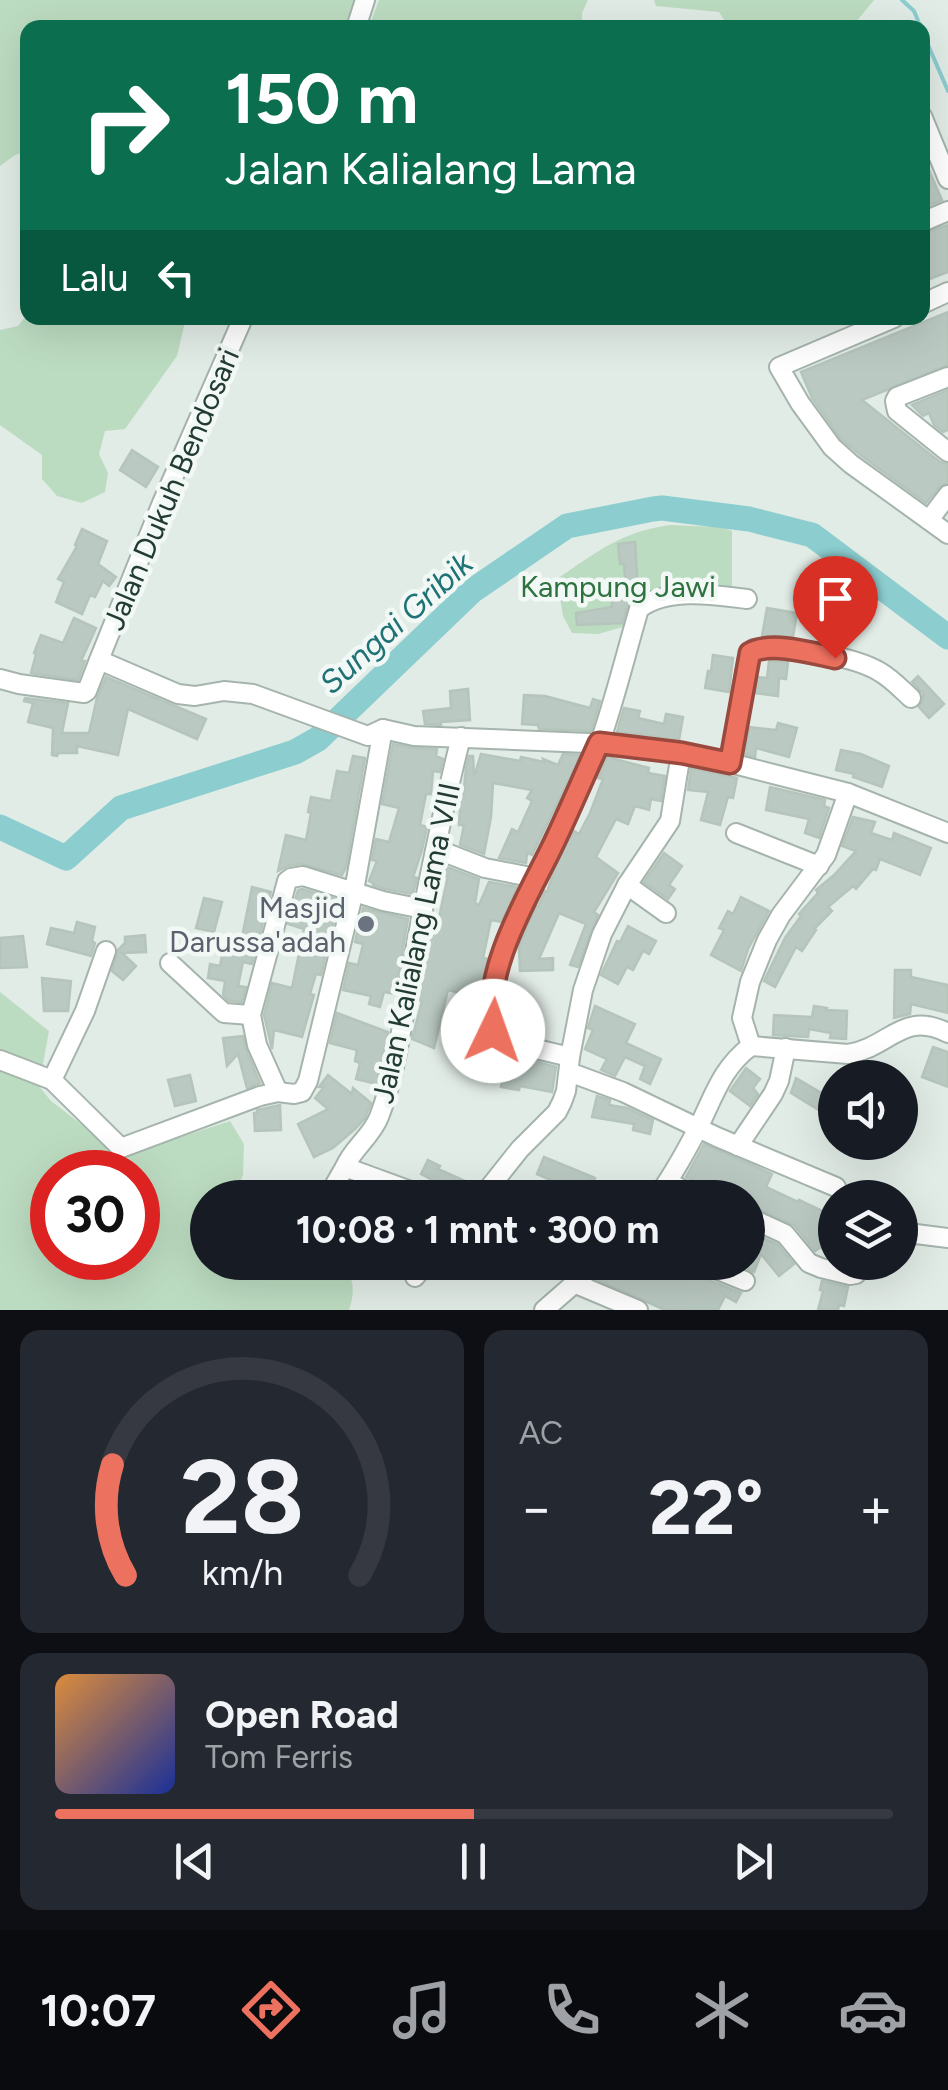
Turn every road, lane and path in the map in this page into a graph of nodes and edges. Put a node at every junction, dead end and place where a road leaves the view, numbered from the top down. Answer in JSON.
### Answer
{"nodes":[{"id":1,"x":930,"y":135,"type":"edge"},
{"id":2,"x":948,"y":179,"type":"edge"},
{"id":3,"x":240,"y":325,"type":"edge"},
{"id":4,"x":877,"y":325,"type":"edge"},
{"id":5,"x":948,"y":377,"type":"edge"},
{"id":6,"x":947,"y":451,"type":"edge"},
{"id":7,"x":948,"y":495,"type":"edge"},
{"id":8,"x":929,"y":520,"type":"junction"},
{"id":9,"x":948,"y":534,"type":"edge"},
{"id":10,"x":747,"y":600,"type":"dead end"},
{"id":11,"x":99,"y":660,"type":"junction"},
{"id":12,"x":9,"y":681,"type":"edge"},
{"id":13,"x":911,"y":698,"type":"dead end"},
{"id":14,"x":375,"y":732,"type":"junction"},
{"id":15,"x":460,"y":737,"type":"junction"},
{"id":16,"x":599,"y":743,"type":"junction"},
{"id":17,"x":682,"y":753,"type":"junction"},
{"id":18,"x":730,"y":763,"type":"junction"},
{"id":19,"x":848,"y":793,"type":"junction"},
{"id":20,"x":736,"y":833,"type":"dead end"},
{"id":21,"x":948,"y":834,"type":"edge"},
{"id":22,"x":436,"y":850,"type":"junction"},
{"id":23,"x":819,"y":866,"type":"junction"},
{"id":24,"x":536,"y":878,"type":"junction"},
{"id":25,"x":627,"y":885,"type":"junction"},
{"id":26,"x":354,"y":891,"type":"junction"},
{"id":27,"x":423,"y":909,"type":"junction"},
{"id":28,"x":666,"y":913,"type":"dead end"},
{"id":29,"x":106,"y":951,"type":"dead end"},
{"id":30,"x":170,"y":963,"type":"dead end"},
{"id":31,"x":251,"y":1016,"type":"junction"},
{"id":32,"x":948,"y":1034,"type":"edge"},
{"id":33,"x":749,"y":1042,"type":"junction"},
{"id":34,"x":786,"y":1048,"type":"junction"},
{"id":35,"x":0,"y":1060,"type":"edge"},
{"id":36,"x":570,"y":1064,"type":"junction"},
{"id":37,"x":52,"y":1080,"type":"junction"},
{"id":38,"x":278,"y":1092,"type":"junction"},
{"id":39,"x":698,"y":1128,"type":"junction"},
{"id":40,"x":738,"y":1146,"type":"junction"},
{"id":41,"x":345,"y":1167,"type":"junction"},
{"id":42,"x":337,"y":1180,"type":"edge"},
{"id":43,"x":381,"y":1180,"type":"edge"},
{"id":44,"x":495,"y":1180,"type":"edge"},
{"id":45,"x":668,"y":1180,"type":"edge"},
{"id":46,"x":819,"y":1180,"type":"edge"},
{"id":47,"x":765,"y":1225,"type":"edge"},
{"id":48,"x":918,"y":1234,"type":"edge"},
{"id":49,"x":948,"y":1238,"type":"edge"},
{"id":50,"x":818,"y":1266,"type":"edge"},
{"id":51,"x":580,"y":1280,"type":"edge"},
{"id":52,"x":576,"y":1284,"type":"junction"},
{"id":53,"x":544,"y":1310,"type":"edge"},
{"id":54,"x":638,"y":1310,"type":"edge"}],
"edges":[{"from":1,"to":2,"type":"street"},
{"from":3,"to":11,"type":"street","name":"Jalan Dukuh Bendosari"},
{"from":4,"to":8,"type":"street"},
{"from":5,"to":6,"type":"street"},
{"from":7,"to":8,"type":"street"},
{"from":8,"to":9,"type":"street"},
{"from":10,"to":16,"type":"street"},
{"from":11,"to":12,"type":"street","name":"Jalan Dukuh Bendosari"},
{"from":11,"to":14,"type":"street","name":"Jalan Dukuh Bendosari"},
{"from":13,"to":18,"type":"street"},
{"from":14,"to":15,"type":"street"},
{"from":14,"to":26,"type":"street"},
{"from":15,"to":16,"type":"street"},
{"from":15,"to":22,"type":"street","name":"Jalan Kalialang Lama VIII"},
{"from":16,"to":17,"type":"street"},
{"from":16,"to":24,"type":"street"},
{"from":17,"to":18,"type":"street"},
{"from":17,"to":25,"type":"street"},
{"from":18,"to":19,"type":"street"},
{"from":19,"to":21,"type":"street"},
{"from":19,"to":23,"type":"street"},
{"from":20,"to":23,"type":"street"},
{"from":22,"to":24,"type":"street"},
{"from":22,"to":27,"type":"street","name":"Jalan Kalialang Lama VIII"},
{"from":23,"to":33,"type":"street"},
{"from":24,"to":36,"type":"street"},
{"from":25,"to":28,"type":"street"},
{"from":25,"to":36,"type":"street"},
{"from":26,"to":27,"type":"street"},
{"from":26,"to":31,"type":"street"},
{"from":26,"to":38,"type":"street"},
{"from":27,"to":41,"type":"street","name":"Jalan Kalialang Lama VIII"},
{"from":29,"to":37,"type":"street"},
{"from":30,"to":31,"type":"street"},
{"from":31,"to":38,"type":"street"},
{"from":32,"to":34,"type":"street"},
{"from":33,"to":34,"type":"street"},
{"from":33,"to":39,"type":"street"},
{"from":34,"to":40,"type":"street"},
{"from":35,"to":37,"type":"street"},
{"from":36,"to":39,"type":"street"},
{"from":36,"to":44,"type":"street"},
{"from":37,"to":38,"type":"street"},
{"from":39,"to":40,"type":"street"},
{"from":39,"to":45,"type":"street"},
{"from":40,"to":46,"type":"street"},
{"from":41,"to":42,"type":"street","name":"Jalan Kalialang Lama VIII"},
{"from":41,"to":43,"type":"street"},
{"from":47,"to":50,"type":"street"},
{"from":48,"to":49,"type":"street"},
{"from":51,"to":52,"type":"street"},
{"from":52,"to":53,"type":"street"},
{"from":52,"to":54,"type":"street"}]}
